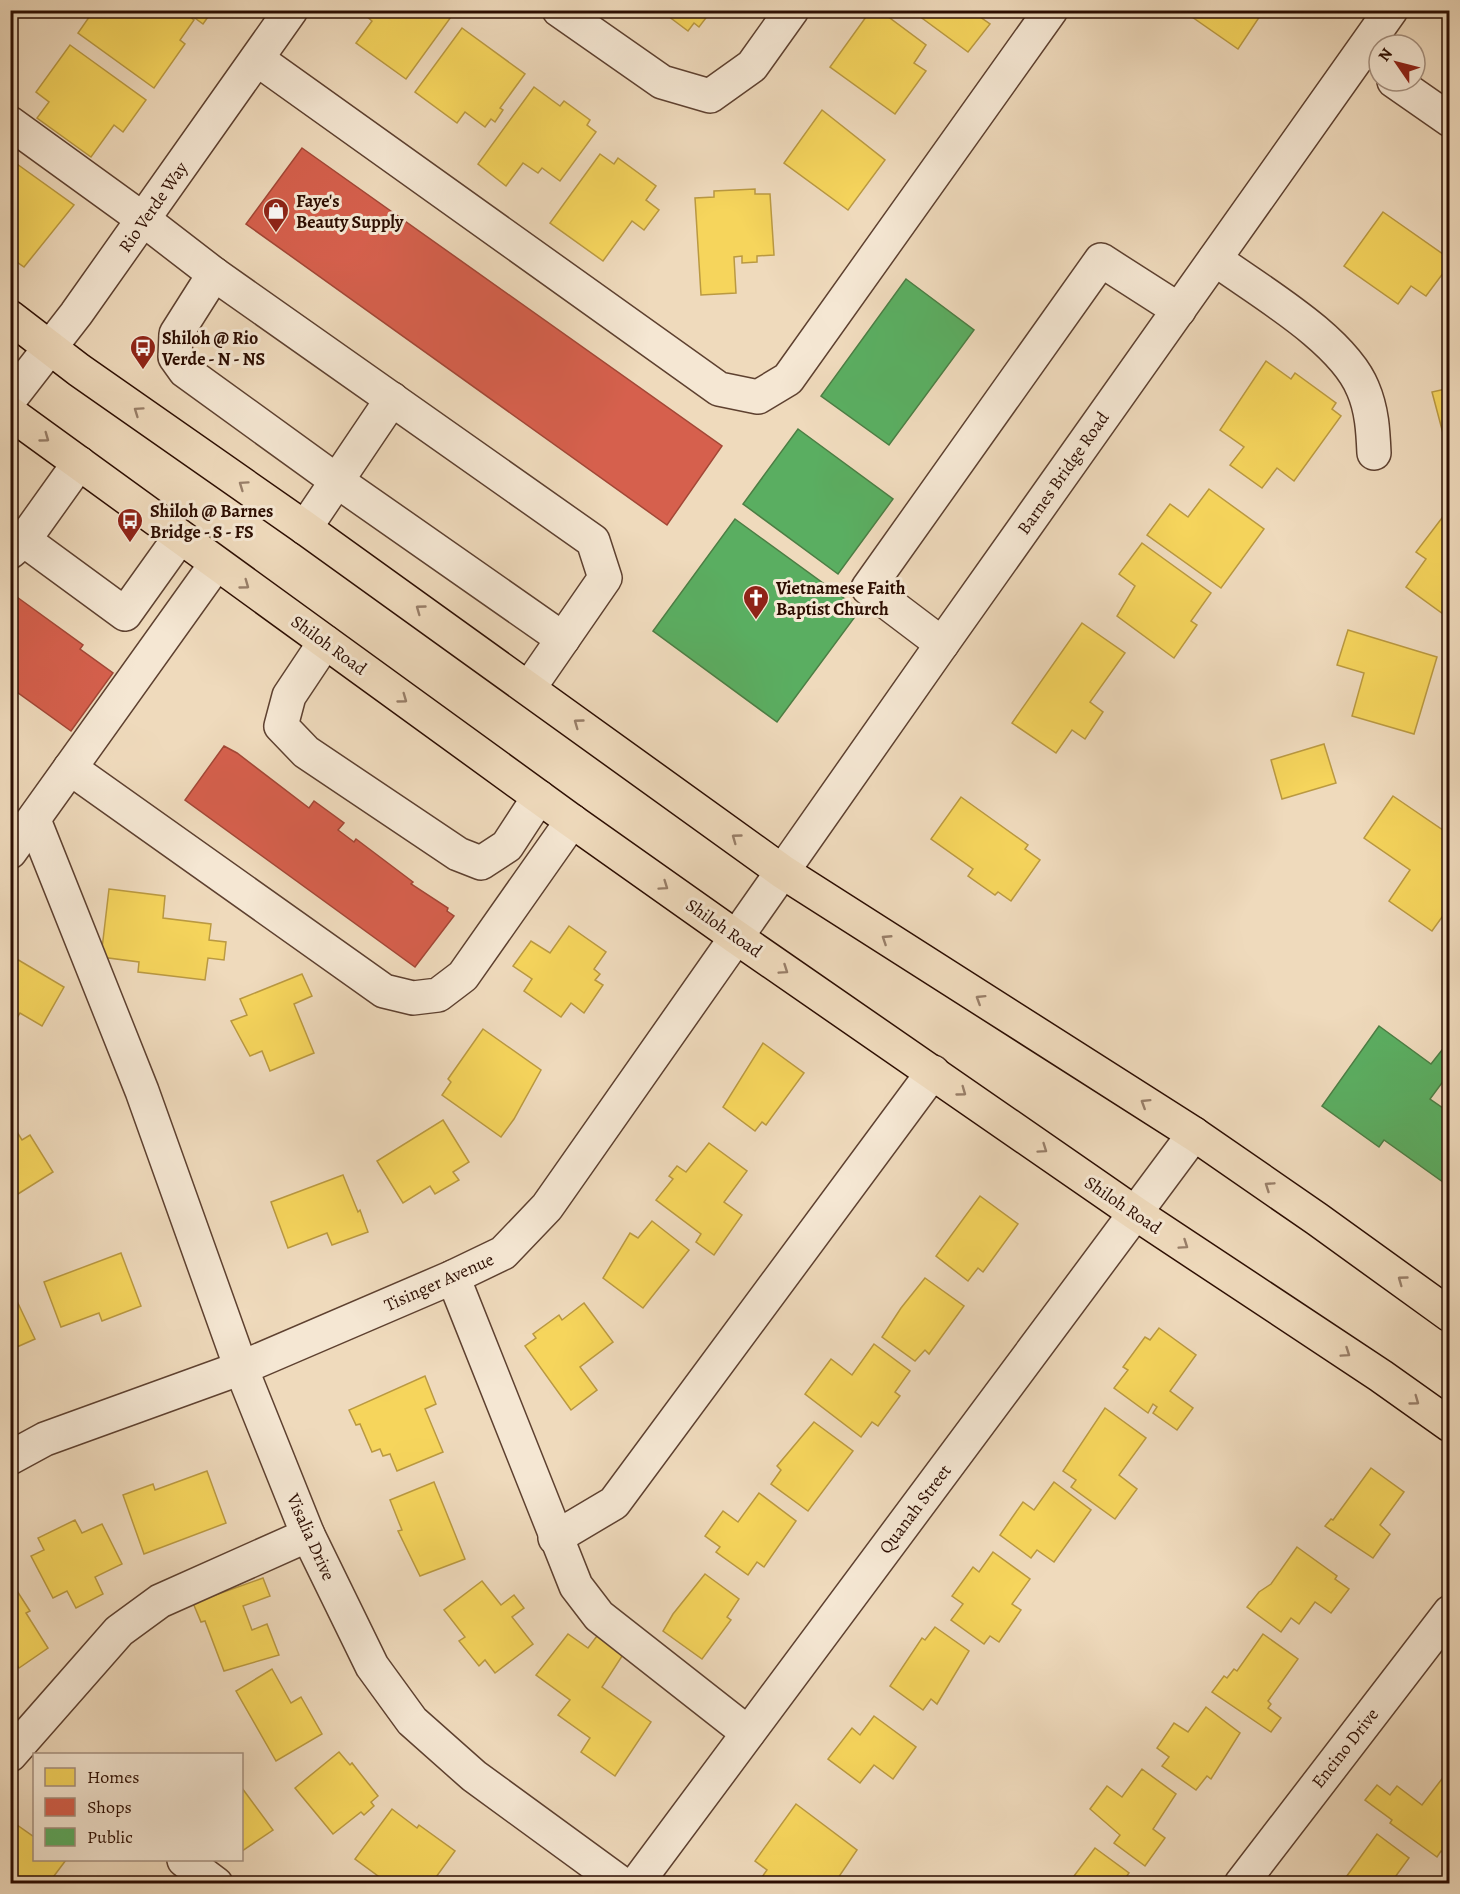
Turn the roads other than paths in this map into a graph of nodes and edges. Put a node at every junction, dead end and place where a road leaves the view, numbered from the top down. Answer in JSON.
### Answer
{"nodes":[{"id":1,"x":291,"y":10,"type":"edge"},
{"id":2,"x":559,"y":10,"type":"edge"},
{"id":3,"x":792,"y":10,"type":"edge"},
{"id":4,"x":1051,"y":10,"type":"edge"},
{"id":5,"x":1391,"y":10,"type":"edge"},
{"id":6,"x":1382,"y":33,"type":"edge"},
{"id":7,"x":257,"y":59,"type":"junction"},
{"id":8,"x":1367,"y":67,"type":"edge"},
{"id":9,"x":1411,"y":93,"type":"edge"},
{"id":10,"x":1449,"y":120,"type":"edge"},
{"id":11,"x":10,"y":123,"type":"edge"},
{"id":12,"x":144,"y":220,"type":"junction"},
{"id":13,"x":1215,"y":259,"type":"junction"},
{"id":14,"x":214,"y":274,"type":"junction"},
{"id":15,"x":1179,"y":310,"type":"junction"},
{"id":16,"x":10,"y":317,"type":"edge"},
{"id":17,"x":51,"y":347,"type":"junction"},
{"id":18,"x":10,"y":399,"type":"edge"},
{"id":19,"x":392,"y":399,"type":"junction"},
{"id":20,"x":10,"y":413,"type":"edge"},
{"id":21,"x":1374,"y":453,"type":"dead end"},
{"id":22,"x":79,"y":463,"type":"junction"},
{"id":23,"x":337,"y":481,"type":"junction"},
{"id":24,"x":306,"y":528,"type":"junction"},
{"id":25,"x":180,"y":537,"type":"junction"},
{"id":26,"x":17,"y":546,"type":"edge"},
{"id":27,"x":216,"y":564,"type":"junction"},
{"id":28,"x":563,"y":639,"type":"junction"},
{"id":29,"x":325,"y":642,"type":"junction"},
{"id":30,"x":942,"y":644,"type":"junction"},
{"id":31,"x":529,"y":688,"type":"junction"},
{"id":32,"x":70,"y":768,"type":"junction"},
{"id":33,"x":539,"y":797,"type":"junction"},
{"id":34,"x":34,"y":820,"type":"junction"},
{"id":35,"x":572,"y":821,"type":"junction"},
{"id":36,"x":10,"y":852,"type":"edge"},
{"id":37,"x":783,"y":872,"type":"junction"},
{"id":38,"x":736,"y":937,"type":"junction"},
{"id":39,"x":933,"y":1071,"type":"junction"},
{"id":40,"x":1194,"y":1134,"type":"junction"},
{"id":41,"x":1135,"y":1213,"type":"junction"},
{"id":42,"x":453,"y":1276,"type":"junction"},
{"id":43,"x":1449,"y":1315,"type":"edge"},
{"id":44,"x":241,"y":1368,"type":"junction"},
{"id":45,"x":1449,"y":1425,"type":"edge"},
{"id":46,"x":10,"y":1458,"type":"edge"},
{"id":47,"x":308,"y":1535,"type":"junction"},
{"id":48,"x":555,"y":1538,"type":"junction"},
{"id":49,"x":1449,"y":1612,"type":"edge"},
{"id":50,"x":748,"y":1733,"type":"junction"},
{"id":51,"x":26,"y":1750,"type":"edge"},
{"id":52,"x":185,"y":1861,"type":"edge"},
{"id":53,"x":216,"y":1884,"type":"edge"},
{"id":54,"x":622,"y":1884,"type":"edge"},
{"id":55,"x":636,"y":1884,"type":"edge"},
{"id":56,"x":1241,"y":1884,"type":"edge"}],
"edges":[{"from":1,"to":7,"type":"street","name":"Rio Verde Way"},
{"from":2,"to":3,"type":"street"},
{"from":4,"to":7,"type":"street"},
{"from":5,"to":6,"type":"street","name":"Barnes Bridge Road"},
{"from":7,"to":12,"type":"street","name":"Rio Verde Way"},
{"from":8,"to":13,"type":"street","name":"Barnes Bridge Road"},
{"from":9,"to":10,"type":"street"},
{"from":11,"to":12,"type":"street"},
{"from":12,"to":14,"type":"street"},
{"from":12,"to":17,"type":"street","name":"Rio Verde Way"},
{"from":13,"to":15,"type":"street","name":"Barnes Bridge Road"},
{"from":13,"to":21,"type":"street"},
{"from":14,"to":19,"type":"street"},
{"from":14,"to":23,"type":"street"},
{"from":15,"to":30,"type":"street","name":"Barnes Bridge Road"},
{"from":15,"to":30,"type":"street"},
{"from":16,"to":17,"type":"main road"},
{"from":17,"to":18,"type":"street","name":"Rio Verde Way"},
{"from":24,"to":17,"type":"main road","one_way":true},
{"from":19,"to":23,"type":"street"},
{"from":19,"to":28,"type":"street"},
{"from":20,"to":22,"type":"main road","name":"Shiloh Road","one_way":true},
{"from":22,"to":25,"type":"main road","name":"Shiloh Road"},
{"from":22,"to":26,"type":"street"},
{"from":23,"to":24,"type":"street"},
{"from":23,"to":28,"type":"street"},
{"from":31,"to":24,"type":"main road","one_way":true},
{"from":25,"to":26,"type":"street"},
{"from":25,"to":27,"type":"main road","name":"Shiloh Road"},
{"from":27,"to":29,"type":"main road","name":"Shiloh Road","one_way":true},
{"from":27,"to":32,"type":"street"},
{"from":28,"to":31,"type":"street"},
{"from":29,"to":33,"type":"main road","name":"Shiloh Road","one_way":true},
{"from":29,"to":33,"type":"street"},
{"from":30,"to":37,"type":"street","name":"Barnes Bridge Road"},
{"from":37,"to":31,"type":"main road","one_way":true},
{"from":32,"to":34,"type":"street"},
{"from":32,"to":35,"type":"street"},
{"from":33,"to":35,"type":"main road","name":"Shiloh Road"},
{"from":34,"to":36,"type":"street"},
{"from":34,"to":44,"type":"street","name":"Visalia Drive"},
{"from":35,"to":38,"type":"main road","name":"Shiloh Road","one_way":true},
{"from":37,"to":38,"type":"street","name":"Barnes Bridge Road"},
{"from":40,"to":37,"type":"main road","one_way":true},
{"from":38,"to":39,"type":"main road","name":"Shiloh Road","one_way":true},
{"from":38,"to":42,"type":"street","name":"Tisinger Avenue"},
{"from":39,"to":41,"type":"main road","name":"Shiloh Road","one_way":true},
{"from":39,"to":48,"type":"street"},
{"from":40,"to":41,"type":"street","name":"Quanah Street"},
{"from":43,"to":40,"type":"main road","one_way":true},
{"from":41,"to":45,"type":"main road","name":"Shiloh Road","one_way":true},
{"from":41,"to":50,"type":"street","name":"Quanah Street"},
{"from":42,"to":44,"type":"street","name":"Tisinger Avenue"},
{"from":42,"to":48,"type":"street"},
{"from":44,"to":46,"type":"street","name":"Tisinger Avenue"},
{"from":44,"to":47,"type":"street","name":"Visalia Drive"},
{"from":47,"to":51,"type":"street"},
{"from":47,"to":54,"type":"street","name":"Visalia Drive"},
{"from":48,"to":50,"type":"street"},
{"from":49,"to":56,"type":"street","name":"Encino Drive"},
{"from":50,"to":55,"type":"street","name":"Quanah Street"},
{"from":52,"to":53,"type":"street"}]}
